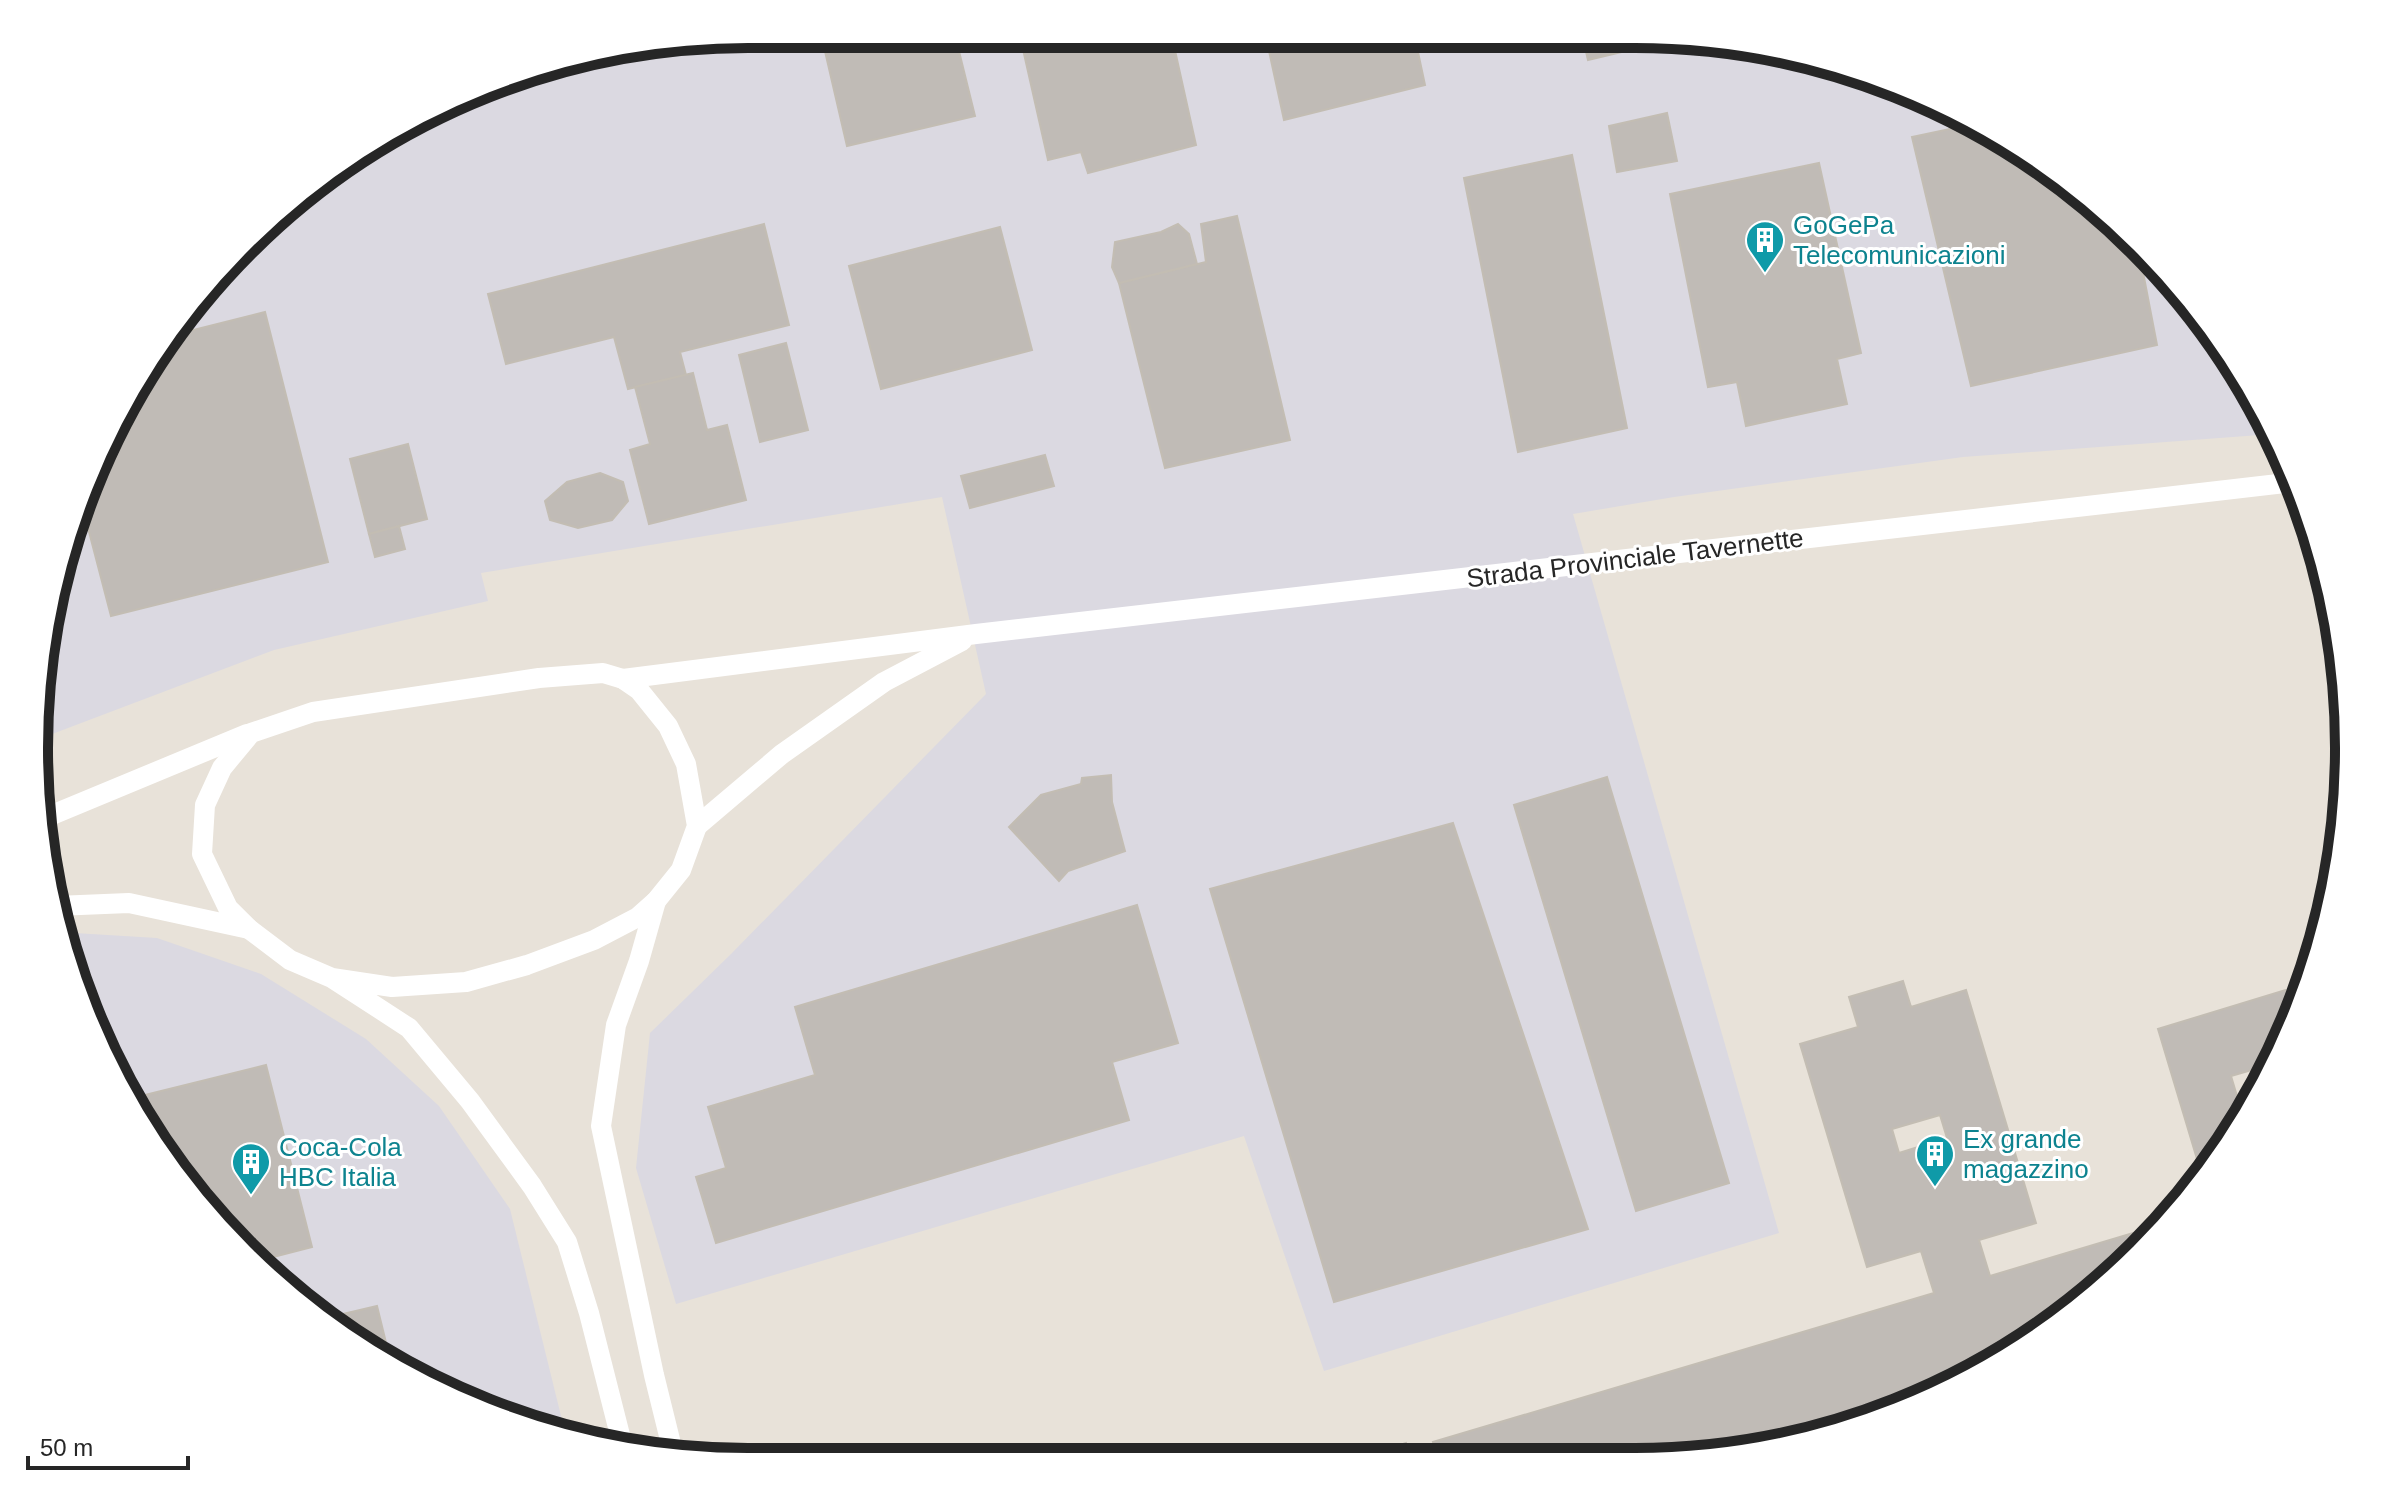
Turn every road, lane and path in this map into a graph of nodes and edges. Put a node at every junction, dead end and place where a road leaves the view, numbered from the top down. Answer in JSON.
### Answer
{"nodes":[{"id":1,"x":2283,"y":483,"type":"edge"},
{"id":2,"x":976,"y":634,"type":"junction"},
{"id":3,"x":623,"y":679,"type":"junction"},
{"id":4,"x":251,"y":733,"type":"junction"},
{"id":5,"x":51,"y":815,"type":"edge"},
{"id":6,"x":697,"y":826,"type":"junction"},
{"id":7,"x":656,"y":901,"type":"junction"},
{"id":8,"x":66,"y":906,"type":"edge"},
{"id":9,"x":249,"y":929,"type":"junction"},
{"id":10,"x":332,"y":978,"type":"junction"},
{"id":11,"x":620,"y":1436,"type":"edge"},
{"id":12,"x":671,"y":1444,"type":"edge"}],
"edges":[{"from":1,"to":2,"type":"street","name":"Strada Provinciale Tavernette"},
{"from":2,"to":3,"type":"street","name":"Strada Provinciale Tavernette"},
{"from":2,"to":6,"type":"street","name":"Strada Provinciale Tavernette"},
{"from":3,"to":4,"type":"street","name":"Strada Provinciale Tavernette"},
{"from":3,"to":6,"type":"street"},
{"from":4,"to":5,"type":"street"},
{"from":4,"to":9,"type":"street"},
{"from":6,"to":7,"type":"street"},
{"from":7,"to":10,"type":"street"},
{"from":7,"to":12,"type":"street"},
{"from":8,"to":9,"type":"street"},
{"from":9,"to":10,"type":"street"},
{"from":10,"to":11,"type":"street"}]}
